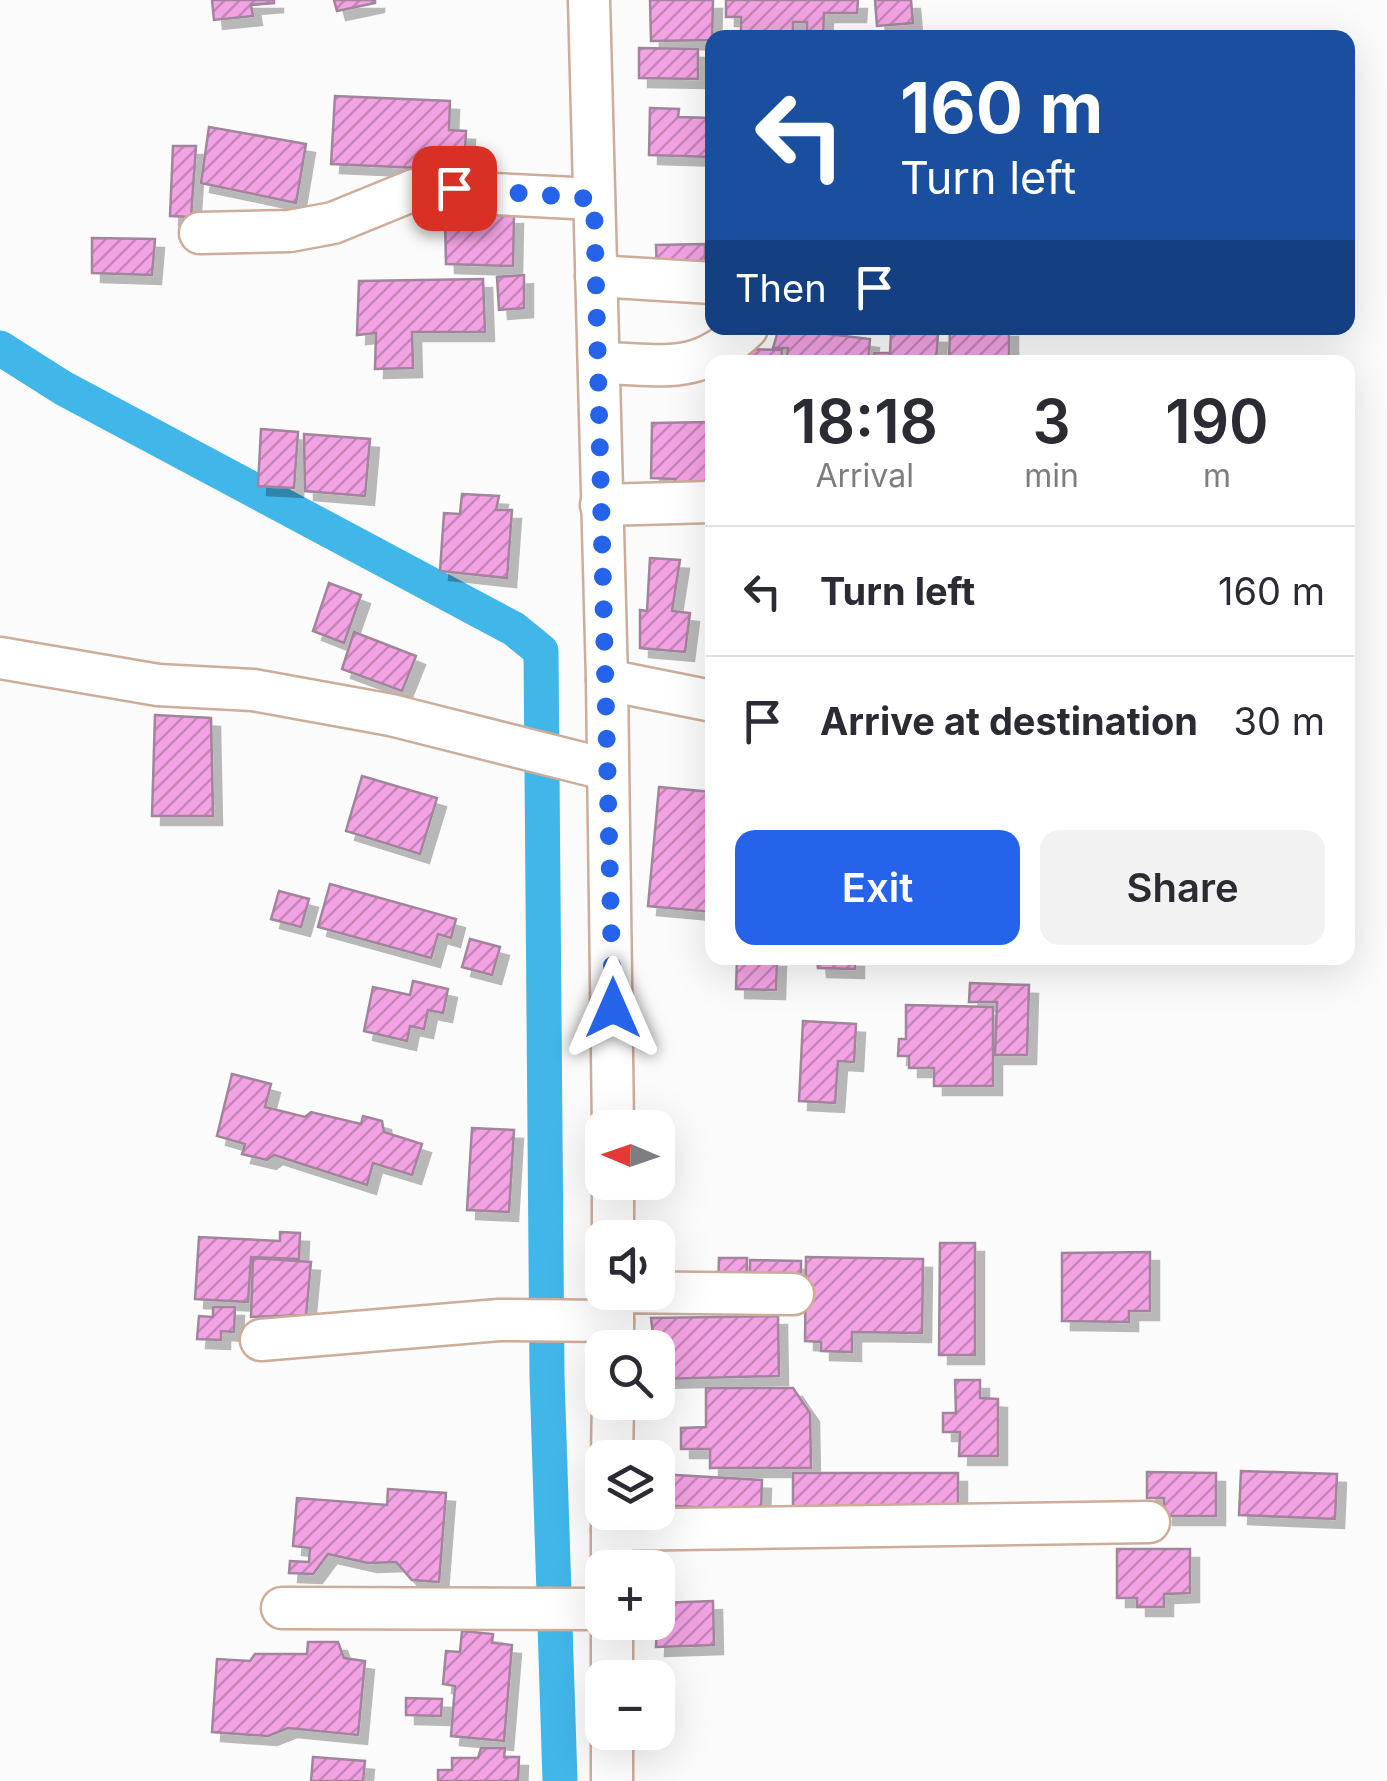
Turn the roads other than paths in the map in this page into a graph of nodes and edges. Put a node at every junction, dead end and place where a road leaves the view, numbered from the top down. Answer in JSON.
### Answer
{"nodes":[{"id":1,"x":590,"y":0,"type":"edge"},
{"id":2,"x":594,"y":199,"type":"junction"},
{"id":3,"x":200,"y":233,"type":"dead end"},
{"id":4,"x":596,"y":276,"type":"junction"},
{"id":5,"x":705,"y":282,"type":"edge"},
{"id":6,"x":740,"y":335,"type":"edge"},
{"id":7,"x":712,"y":355,"type":"edge"},
{"id":8,"x":705,"y":359,"type":"edge"},
{"id":9,"x":599,"y":363,"type":"junction"},
{"id":10,"x":705,"y":502,"type":"edge"},
{"id":11,"x":601,"y":505,"type":"junction"},
{"id":12,"x":0,"y":658,"type":"edge"},
{"id":13,"x":607,"y":680,"type":"junction"},
{"id":14,"x":705,"y":700,"type":"edge"},
{"id":15,"x":605,"y":769,"type":"junction"},
{"id":16,"x":613,"y":1110,"type":"edge"},
{"id":17,"x":793,"y":1294,"type":"dead end"},
{"id":18,"x":604,"y":1320,"type":"edge"},
{"id":19,"x":261,"y":1340,"type":"dead end"},
{"id":20,"x":1149,"y":1522,"type":"dead end"},
{"id":21,"x":612,"y":1537,"type":"edge"},
{"id":22,"x":282,"y":1608,"type":"dead end"},
{"id":23,"x":585,"y":1609,"type":"edge"},
{"id":24,"x":612,"y":1750,"type":"edge"},
{"id":25,"x":612,"y":1781,"type":"edge"}],
"edges":[{"from":1,"to":2,"type":"street"},
{"from":2,"to":3,"type":"street"},
{"from":2,"to":4,"type":"street"},
{"from":4,"to":5,"type":"street"},
{"from":4,"to":9,"type":"street"},
{"from":6,"to":7,"type":"street"},
{"from":8,"to":9,"type":"street"},
{"from":9,"to":11,"type":"street"},
{"from":10,"to":11,"type":"street"},
{"from":11,"to":13,"type":"street"},
{"from":12,"to":15,"type":"street"},
{"from":13,"to":14,"type":"street"},
{"from":13,"to":15,"type":"street"},
{"from":15,"to":16,"type":"street"},
{"from":17,"to":18,"type":"street"},
{"from":18,"to":19,"type":"street"},
{"from":20,"to":21,"type":"street"},
{"from":22,"to":23,"type":"street"},
{"from":24,"to":25,"type":"street"}]}
